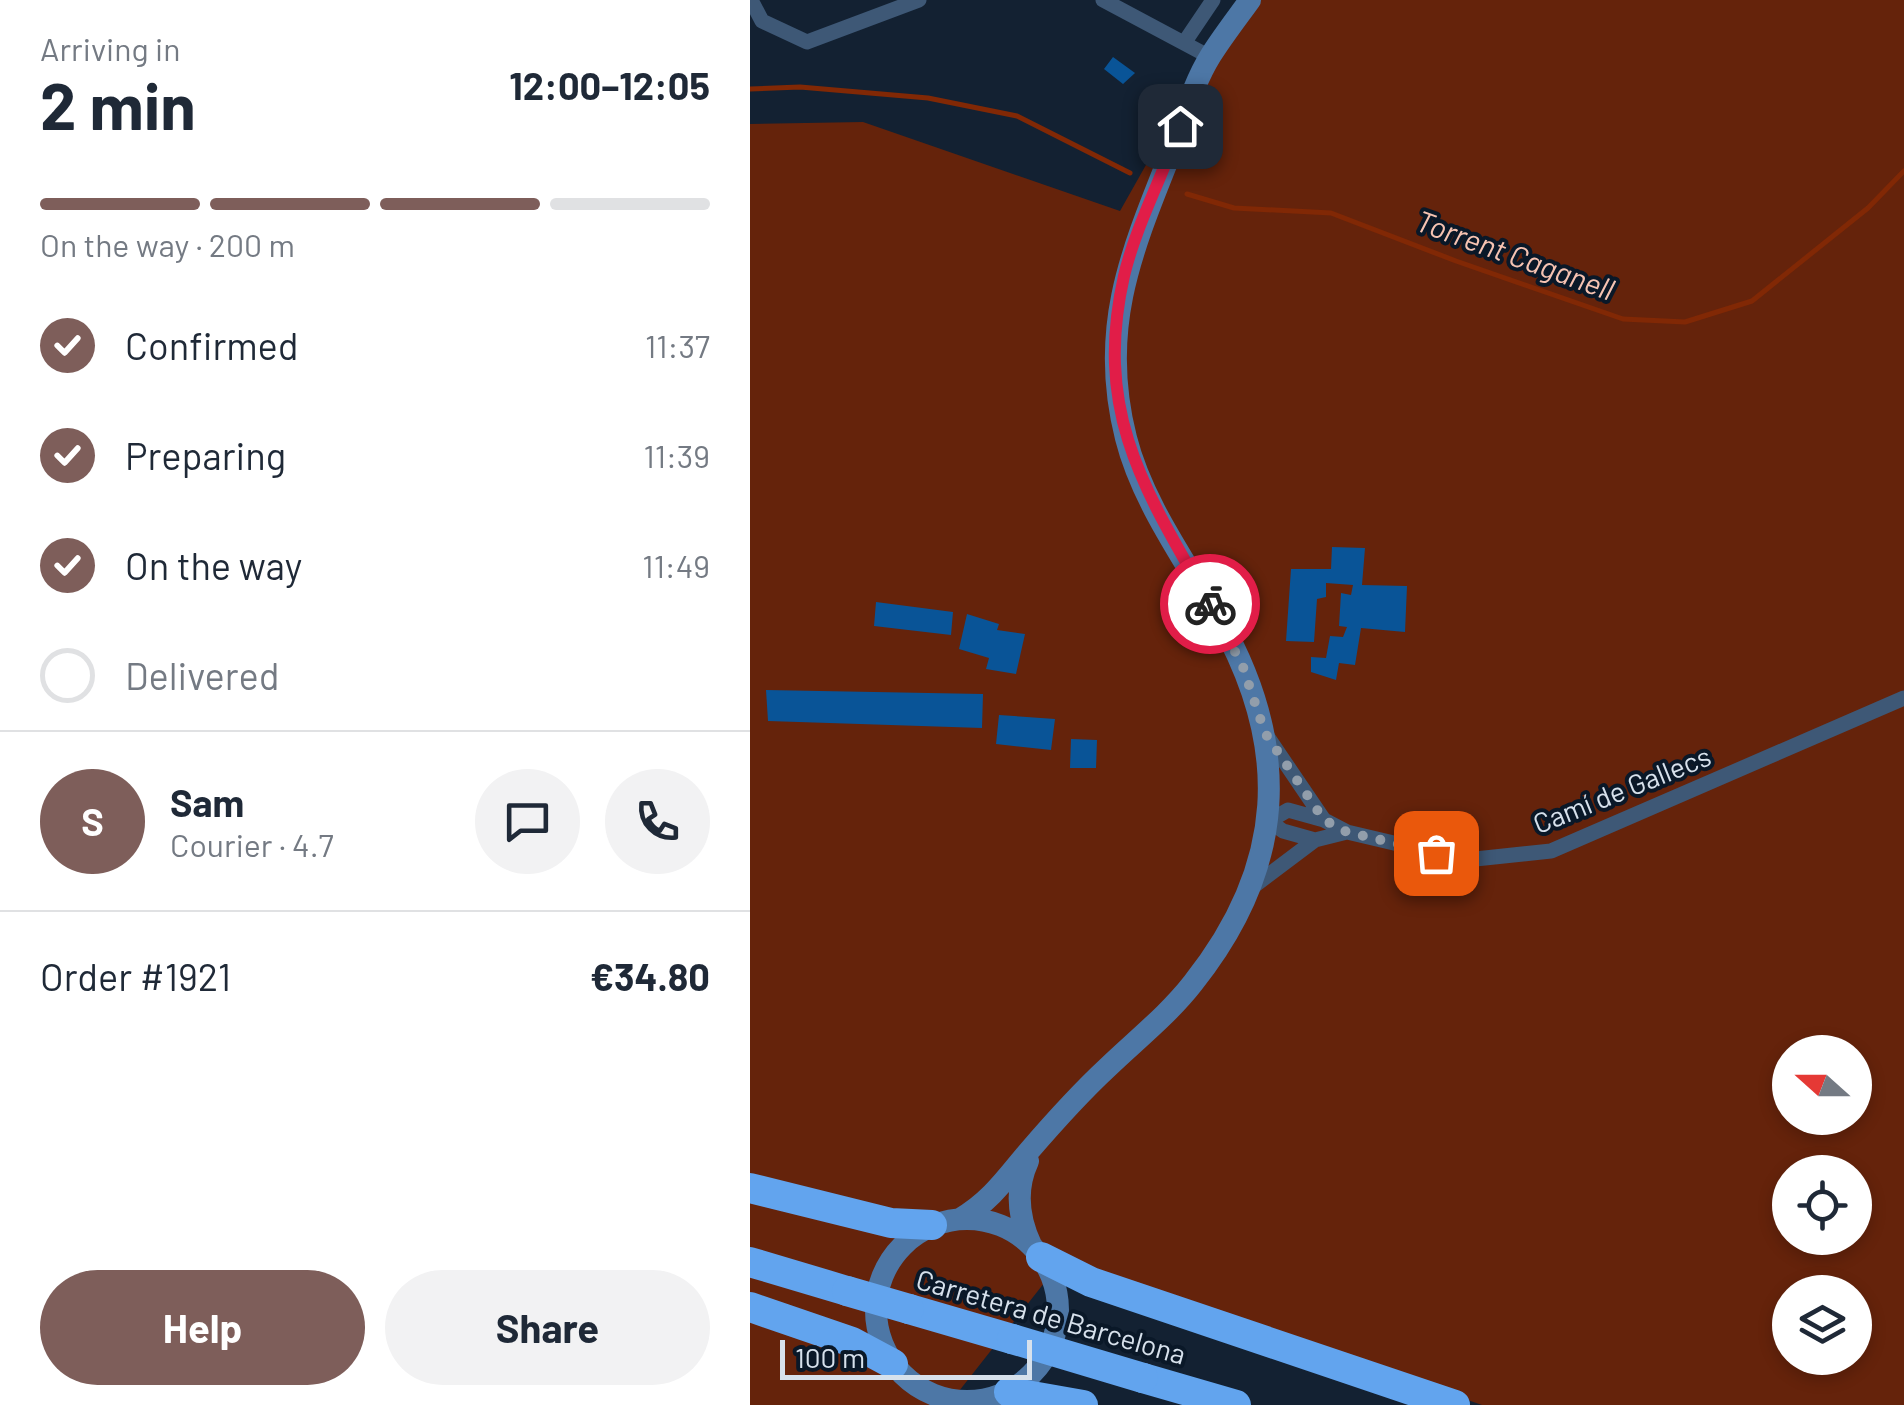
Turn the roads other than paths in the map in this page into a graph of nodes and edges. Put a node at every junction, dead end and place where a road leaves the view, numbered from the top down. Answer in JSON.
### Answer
{"nodes":[{"id":1,"x":752,"y":0,"type":"edge"},
{"id":2,"x":919,"y":0,"type":"edge"},
{"id":3,"x":1103,"y":0,"type":"edge"},
{"id":4,"x":1213,"y":0,"type":"edge"},
{"id":5,"x":1250,"y":0,"type":"edge"},
{"id":6,"x":1184,"y":43,"type":"junction"},
{"id":7,"x":1210,"y":57,"type":"junction"},
{"id":8,"x":1904,"y":698,"type":"edge"},
{"id":9,"x":1265,"y":733,"type":"junction"},
{"id":10,"x":1324,"y":820,"type":"junction"},
{"id":11,"x":1269,"y":821,"type":"junction"},
{"id":12,"x":1347,"y":832,"type":"junction"},
{"id":13,"x":1316,"y":840,"type":"junction"},
{"id":14,"x":1250,"y":889,"type":"junction"},
{"id":15,"x":1038,"y":1140,"type":"junction"},
{"id":16,"x":750,"y":1188,"type":"edge"},
{"id":17,"x":946,"y":1222,"type":"junction"},
{"id":18,"x":1036,"y":1251,"type":"junction"},
{"id":19,"x":750,"y":1262,"type":"edge"},
{"id":20,"x":750,"y":1307,"type":"edge"},
{"id":21,"x":909,"y":1384,"type":"edge"},
{"id":22,"x":986,"y":1400,"type":"edge"},
{"id":23,"x":1083,"y":1405,"type":"edge"},
{"id":24,"x":1236,"y":1405,"type":"edge"},
{"id":25,"x":1455,"y":1405,"type":"edge"}],
"edges":[{"from":1,"to":2,"type":"street"},
{"from":3,"to":6,"type":"street"},
{"from":4,"to":6,"type":"street"},
{"from":5,"to":7,"type":"main road"},
{"from":6,"to":7,"type":"street"},
{"from":7,"to":9,"type":"main road"},
{"from":8,"to":12,"type":"street","name":"Camí de Gallecs"},
{"from":9,"to":10,"type":"street","name":"Camí de Gallecs"},
{"from":9,"to":11,"type":"main road"},
{"from":10,"to":11,"type":"street","name":"Camí de Gallecs"},
{"from":10,"to":12,"type":"street","name":"Camí de Gallecs"},
{"from":11,"to":13,"type":"street"},
{"from":11,"to":14,"type":"main road"},
{"from":12,"to":13,"type":"street","name":"Camí de Gallecs"},
{"from":13,"to":14,"type":"street","name":"Camí de Gallecs"},
{"from":14,"to":15,"type":"main road"},
{"from":15,"to":17,"type":"main road"},
{"from":15,"to":18,"type":"main road"},
{"from":16,"to":17,"type":"highway"},
{"from":17,"to":18,"type":"main road"},
{"from":17,"to":21,"type":"main road"},
{"from":18,"to":22,"type":"main road"},
{"from":18,"to":25,"type":"highway"},
{"from":19,"to":24,"type":"highway","name":"Carretera de Barcelona","bridge":true},
{"from":20,"to":21,"type":"highway"},
{"from":21,"to":22,"type":"main road"},
{"from":22,"to":23,"type":"highway"}]}
